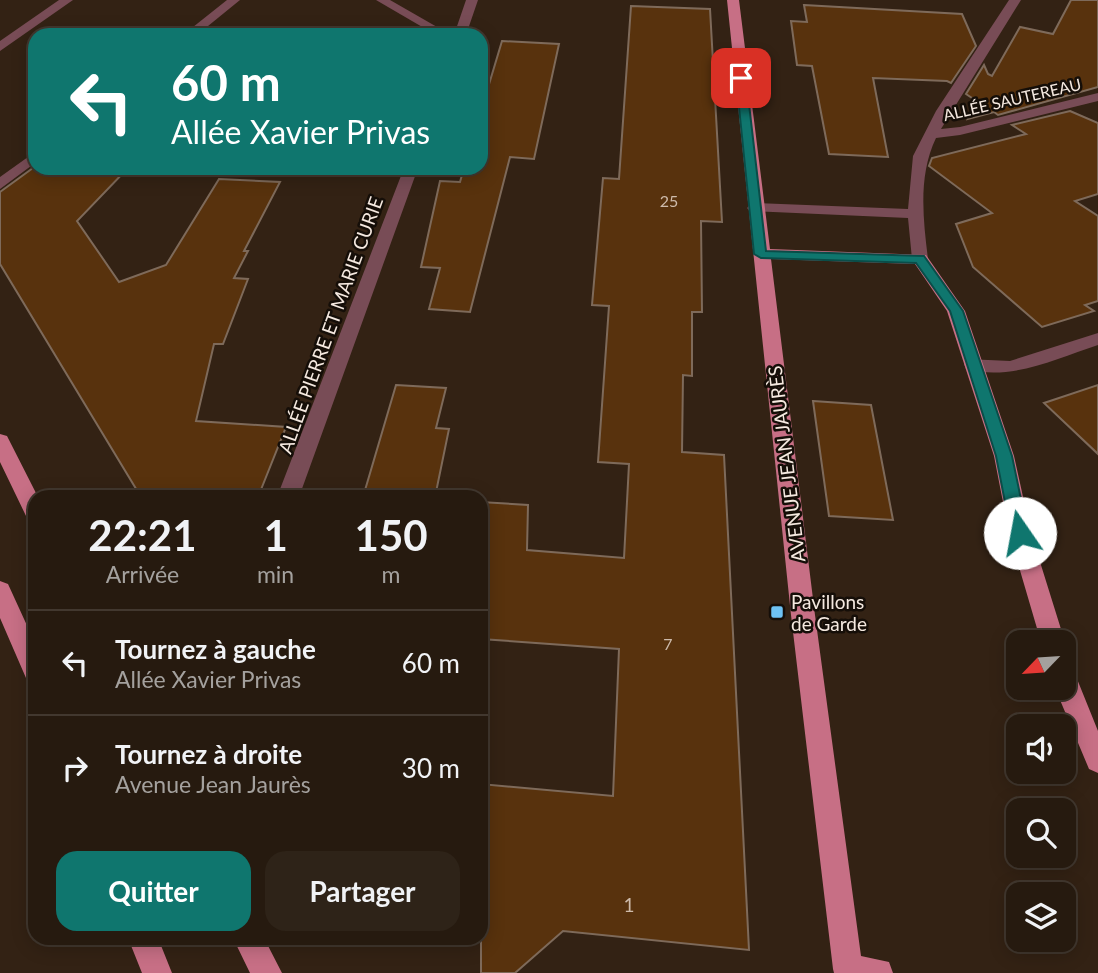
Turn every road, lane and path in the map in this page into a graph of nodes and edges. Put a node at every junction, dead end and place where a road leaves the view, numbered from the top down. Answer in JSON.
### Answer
{"nodes":[{"id":1,"x":67,"y":0,"type":"edge"},
{"id":2,"x":234,"y":0,"type":"edge"},
{"id":3,"x":382,"y":0,"type":"edge"},
{"id":4,"x":472,"y":0,"type":"edge"},
{"id":5,"x":733,"y":0,"type":"edge"},
{"id":6,"x":1015,"y":0,"type":"edge"},
{"id":7,"x":197,"y":28,"type":"edge"},
{"id":8,"x":432,"y":28,"type":"edge"},
{"id":9,"x":462,"y":28,"type":"edge"},
{"id":10,"x":0,"y":47,"type":"edge"},
{"id":11,"x":1098,"y":97,"type":"edge"},
{"id":12,"x":933,"y":134,"type":"junction"},
{"id":13,"x":28,"y":162,"type":"edge"},
{"id":14,"x":408,"y":175,"type":"edge"},
{"id":15,"x":0,"y":184,"type":"edge"},
{"id":16,"x":755,"y":208,"type":"junction"},
{"id":17,"x":915,"y":215,"type":"junction"},
{"id":18,"x":761,"y":254,"type":"junction"},
{"id":19,"x":920,"y":259,"type":"junction"},
{"id":20,"x":1098,"y":339,"type":"edge"},
{"id":21,"x":973,"y":364,"type":"junction"},
{"id":22,"x":0,"y":441,"type":"edge"},
{"id":23,"x":291,"y":490,"type":"edge"},
{"id":24,"x":28,"y":498,"type":"edge"},
{"id":25,"x":0,"y":591,"type":"edge"},
{"id":26,"x":1049,"y":630,"type":"edge"},
{"id":27,"x":28,"y":654,"type":"edge"},
{"id":28,"x":1071,"y":700,"type":"edge"},
{"id":29,"x":1098,"y":760,"type":"edge"},
{"id":30,"x":146,"y":945,"type":"edge"},
{"id":31,"x":252,"y":945,"type":"edge"},
{"id":32,"x":863,"y":971,"type":"edge"},
{"id":33,"x":157,"y":973,"type":"edge"},
{"id":34,"x":267,"y":973,"type":"edge"}],
"edges":[{"from":1,"to":10,"type":"street"},
{"from":2,"to":7,"type":"street"},
{"from":3,"to":8,"type":"street"},
{"from":4,"to":9,"type":"street"},
{"from":5,"to":16,"type":"main road","name":"AVENUE JEAN JAURÈS"},
{"from":6,"to":12,"type":"street"},
{"from":11,"to":12,"type":"street","name":"ALLÉE SAUTEREAU"},
{"from":12,"to":17,"type":"street"},
{"from":13,"to":15,"type":"street"},
{"from":14,"to":23,"type":"street","name":"ALLÉE PIERRE ET MARIE CURIE"},
{"from":16,"to":17,"type":"street"},
{"from":16,"to":18,"type":"main road","name":"AVENUE JEAN JAURÈS"},
{"from":17,"to":19,"type":"street"},
{"from":18,"to":19,"type":"main road"},
{"from":18,"to":32,"type":"main road","name":"AVENUE JEAN JAURÈS"},
{"from":19,"to":21,"type":"main road"},
{"from":20,"to":21,"type":"street"},
{"from":21,"to":26,"type":"main road"},
{"from":22,"to":24,"type":"main road"},
{"from":25,"to":27,"type":"main road"},
{"from":28,"to":29,"type":"main road"},
{"from":30,"to":33,"type":"main road"},
{"from":31,"to":34,"type":"main road"}]}
